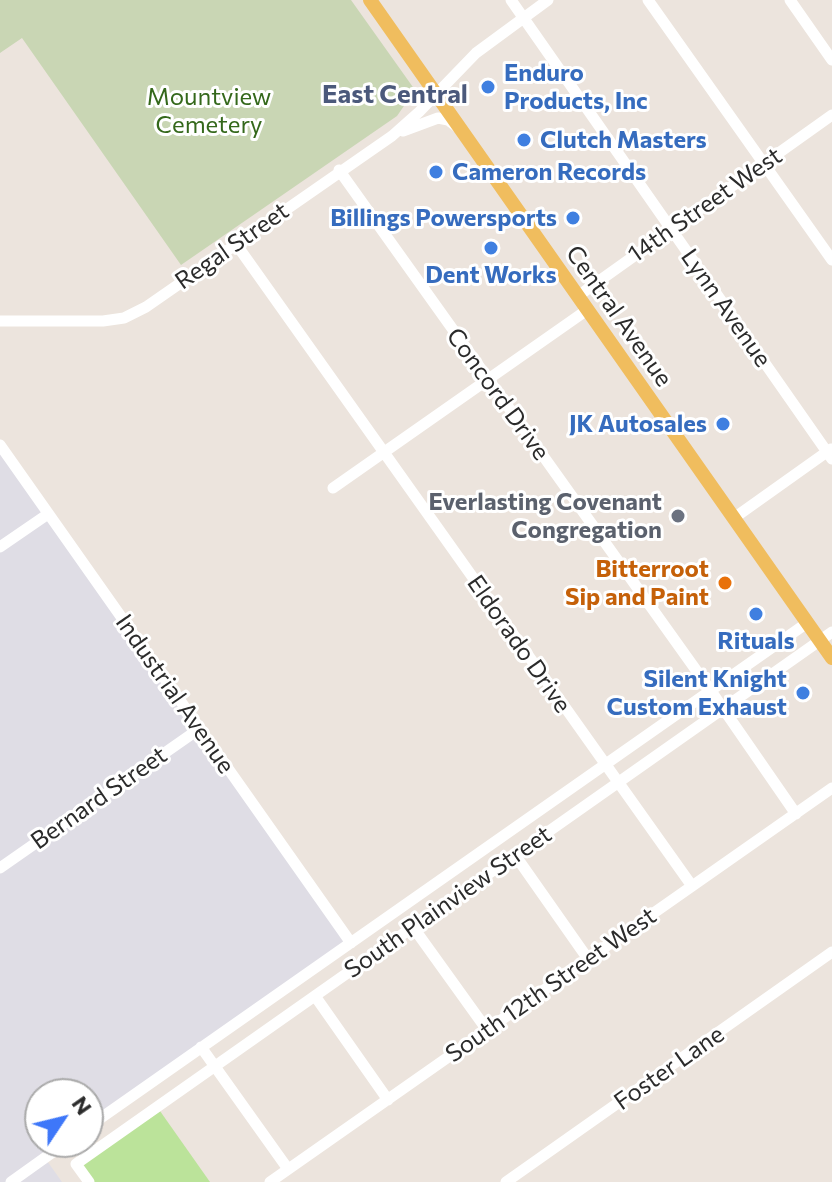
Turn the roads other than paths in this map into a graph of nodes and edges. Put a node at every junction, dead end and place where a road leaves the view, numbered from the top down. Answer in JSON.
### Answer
{"nodes":[{"id":1,"x":370,"y":0,"type":"edge"},
{"id":2,"x":511,"y":0,"type":"edge"},
{"id":3,"x":548,"y":0,"type":"edge"},
{"id":4,"x":648,"y":0,"type":"edge"},
{"id":5,"x":790,"y":0,"type":"edge"},
{"id":6,"x":523,"y":18,"type":"junction"},
{"id":7,"x":832,"y":60,"type":"edge"},
{"id":8,"x":436,"y":94,"type":"junction"},
{"id":9,"x":832,"y":115,"type":"edge"},
{"id":10,"x":462,"y":131,"type":"junction"},
{"id":11,"x":392,"y":136,"type":"junction"},
{"id":12,"x":763,"y":165,"type":"junction"},
{"id":13,"x":339,"y":170,"type":"junction"},
{"id":14,"x":670,"y":229,"type":"junction"},
{"id":15,"x":236,"y":244,"type":"junction"},
{"id":16,"x":832,"y":260,"type":"edge"},
{"id":17,"x":578,"y":296,"type":"junction"},
{"id":18,"x":587,"y":310,"type":"junction"},
{"id":19,"x":0,"y":321,"type":"edge"},
{"id":20,"x":488,"y":379,"type":"junction"},
{"id":21,"x":0,"y":445,"type":"edge"},
{"id":22,"x":383,"y":451,"type":"junction"},
{"id":23,"x":830,"y":453,"type":"edge"},
{"id":24,"x":333,"y":488,"type":"dead end"},
{"id":25,"x":48,"y":514,"type":"junction"},
{"id":26,"x":734,"y":518,"type":"junction"},
{"id":27,"x":0,"y":547,"type":"edge"},
{"id":28,"x":807,"y":623,"type":"junction"},
{"id":29,"x":826,"y":636,"type":"edge"},
{"id":30,"x":832,"y":658,"type":"edge"},
{"id":31,"x":711,"y":691,"type":"junction"},
{"id":32,"x":723,"y":709,"type":"junction"},
{"id":33,"x":199,"y":729,"type":"junction"},
{"id":34,"x":606,"y":766,"type":"junction"},
{"id":35,"x":618,"y":782,"type":"junction"},
{"id":36,"x":832,"y":788,"type":"edge"},
{"id":37,"x":796,"y":814,"type":"junction"},
{"id":38,"x":515,"y":855,"type":"junction"},
{"id":39,"x":0,"y":868,"type":"edge"},
{"id":40,"x":692,"y":886,"type":"junction"},
{"id":41,"x":413,"y":927,"type":"junction"},
{"id":42,"x":351,"y":943,"type":"junction"},
{"id":43,"x":832,"y":952,"type":"edge"},
{"id":44,"x":588,"y":959,"type":"junction"},
{"id":45,"x":315,"y":996,"type":"junction"},
{"id":46,"x":487,"y":1030,"type":"junction"},
{"id":47,"x":201,"y":1047,"type":"junction"},
{"id":48,"x":215,"y":1066,"type":"junction"},
{"id":49,"x":388,"y":1100,"type":"junction"},
{"id":50,"x":104,"y":1116,"type":"edge"},
{"id":51,"x":45,"y":1158,"type":"edge"},
{"id":52,"x":288,"y":1169,"type":"junction"},
{"id":53,"x":11,"y":1182,"type":"edge"},
{"id":54,"x":89,"y":1182,"type":"edge"},
{"id":55,"x":270,"y":1182,"type":"edge"},
{"id":56,"x":506,"y":1182,"type":"edge"}],
"edges":[{"from":1,"to":8,"type":"main road","name":"Central Avenue"},
{"from":2,"to":6,"type":"street","name":"Lynn Avenue"},
{"from":3,"to":6,"type":"street","name":"Regal Street"},
{"from":4,"to":12,"type":"street"},
{"from":5,"to":7,"type":"street"},
{"from":6,"to":8,"type":"street","name":"Regal Street"},
{"from":6,"to":14,"type":"street","name":"Lynn Avenue"},
{"from":8,"to":10,"type":"main road","name":"Central Avenue"},
{"from":8,"to":11,"type":"street","name":"Regal Street"},
{"from":9,"to":12,"type":"street","name":"14th Street West"},
{"from":10,"to":11,"type":"street"},
{"from":10,"to":17,"type":"main road","name":"Central Avenue"},
{"from":11,"to":13,"type":"street","name":"Regal Street"},
{"from":12,"to":14,"type":"street","name":"14th Street West"},
{"from":12,"to":16,"type":"street"},
{"from":13,"to":15,"type":"street","name":"Regal Street"},
{"from":13,"to":20,"type":"street","name":"Concord Drive"},
{"from":14,"to":17,"type":"street","name":"14th Street West"},
{"from":14,"to":23,"type":"street","name":"Lynn Avenue"},
{"from":15,"to":19,"type":"street","name":"Regal Street"},
{"from":15,"to":22,"type":"street","name":"Eldorado Drive"},
{"from":17,"to":18,"type":"main road","name":"Central Avenue"},
{"from":18,"to":20,"type":"street"},
{"from":18,"to":26,"type":"main road","name":"Central Avenue"},
{"from":20,"to":22,"type":"street"},
{"from":20,"to":31,"type":"street","name":"Concord Drive"},
{"from":21,"to":25,"type":"street","name":"Industrial Avenue"},
{"from":22,"to":24,"type":"street"},
{"from":22,"to":34,"type":"street","name":"Eldorado Drive"},
{"from":23,"to":26,"type":"street"},
{"from":25,"to":27,"type":"street"},
{"from":25,"to":33,"type":"street","name":"Industrial Avenue"},
{"from":26,"to":28,"type":"main road","name":"Central Avenue"},
{"from":28,"to":29,"type":"main road","name":"Central Avenue"},
{"from":28,"to":31,"type":"street","name":"South Plainview Street"},
{"from":29,"to":30,"type":"main road","name":"Central Avenue"},
{"from":29,"to":32,"type":"street","name":"South Plainview Street"},
{"from":31,"to":32,"type":"street","name":"Concord Drive"},
{"from":31,"to":34,"type":"street","name":"South Plainview Street"},
{"from":32,"to":35,"type":"street","name":"South Plainview Street"},
{"from":32,"to":37,"type":"street","name":"Concord Drive"},
{"from":33,"to":39,"type":"street","name":"Bernard Street"},
{"from":33,"to":42,"type":"street","name":"Industrial Avenue"},
{"from":34,"to":35,"type":"street","name":"Eldorado Drive"},
{"from":34,"to":42,"type":"street","name":"South Plainview Street"},
{"from":35,"to":38,"type":"street","name":"South Plainview Street"},
{"from":35,"to":40,"type":"street","name":"Eldorado Drive"},
{"from":36,"to":37,"type":"street","name":"South 12th Street West"},
{"from":37,"to":40,"type":"street","name":"South 12th Street West"},
{"from":38,"to":41,"type":"street","name":"South Plainview Street"},
{"from":38,"to":44,"type":"street"},
{"from":40,"to":44,"type":"street","name":"South 12th Street West"},
{"from":41,"to":45,"type":"street","name":"South Plainview Street"},
{"from":41,"to":46,"type":"street"},
{"from":42,"to":47,"type":"street","name":"South Plainview Street"},
{"from":43,"to":56,"type":"street","name":"Foster Lane"},
{"from":44,"to":46,"type":"street","name":"South 12th Street West"},
{"from":45,"to":48,"type":"street","name":"South Plainview Street"},
{"from":45,"to":49,"type":"street"},
{"from":46,"to":49,"type":"street","name":"South 12th Street West"},
{"from":47,"to":48,"type":"street"},
{"from":47,"to":50,"type":"street","name":"South Plainview Street"},
{"from":48,"to":52,"type":"street"},
{"from":48,"to":54,"type":"street","name":"South Plainview Street"},
{"from":49,"to":52,"type":"street","name":"South 12th Street West"},
{"from":51,"to":53,"type":"street"},
{"from":52,"to":55,"type":"street","name":"South 12th Street West"}]}
